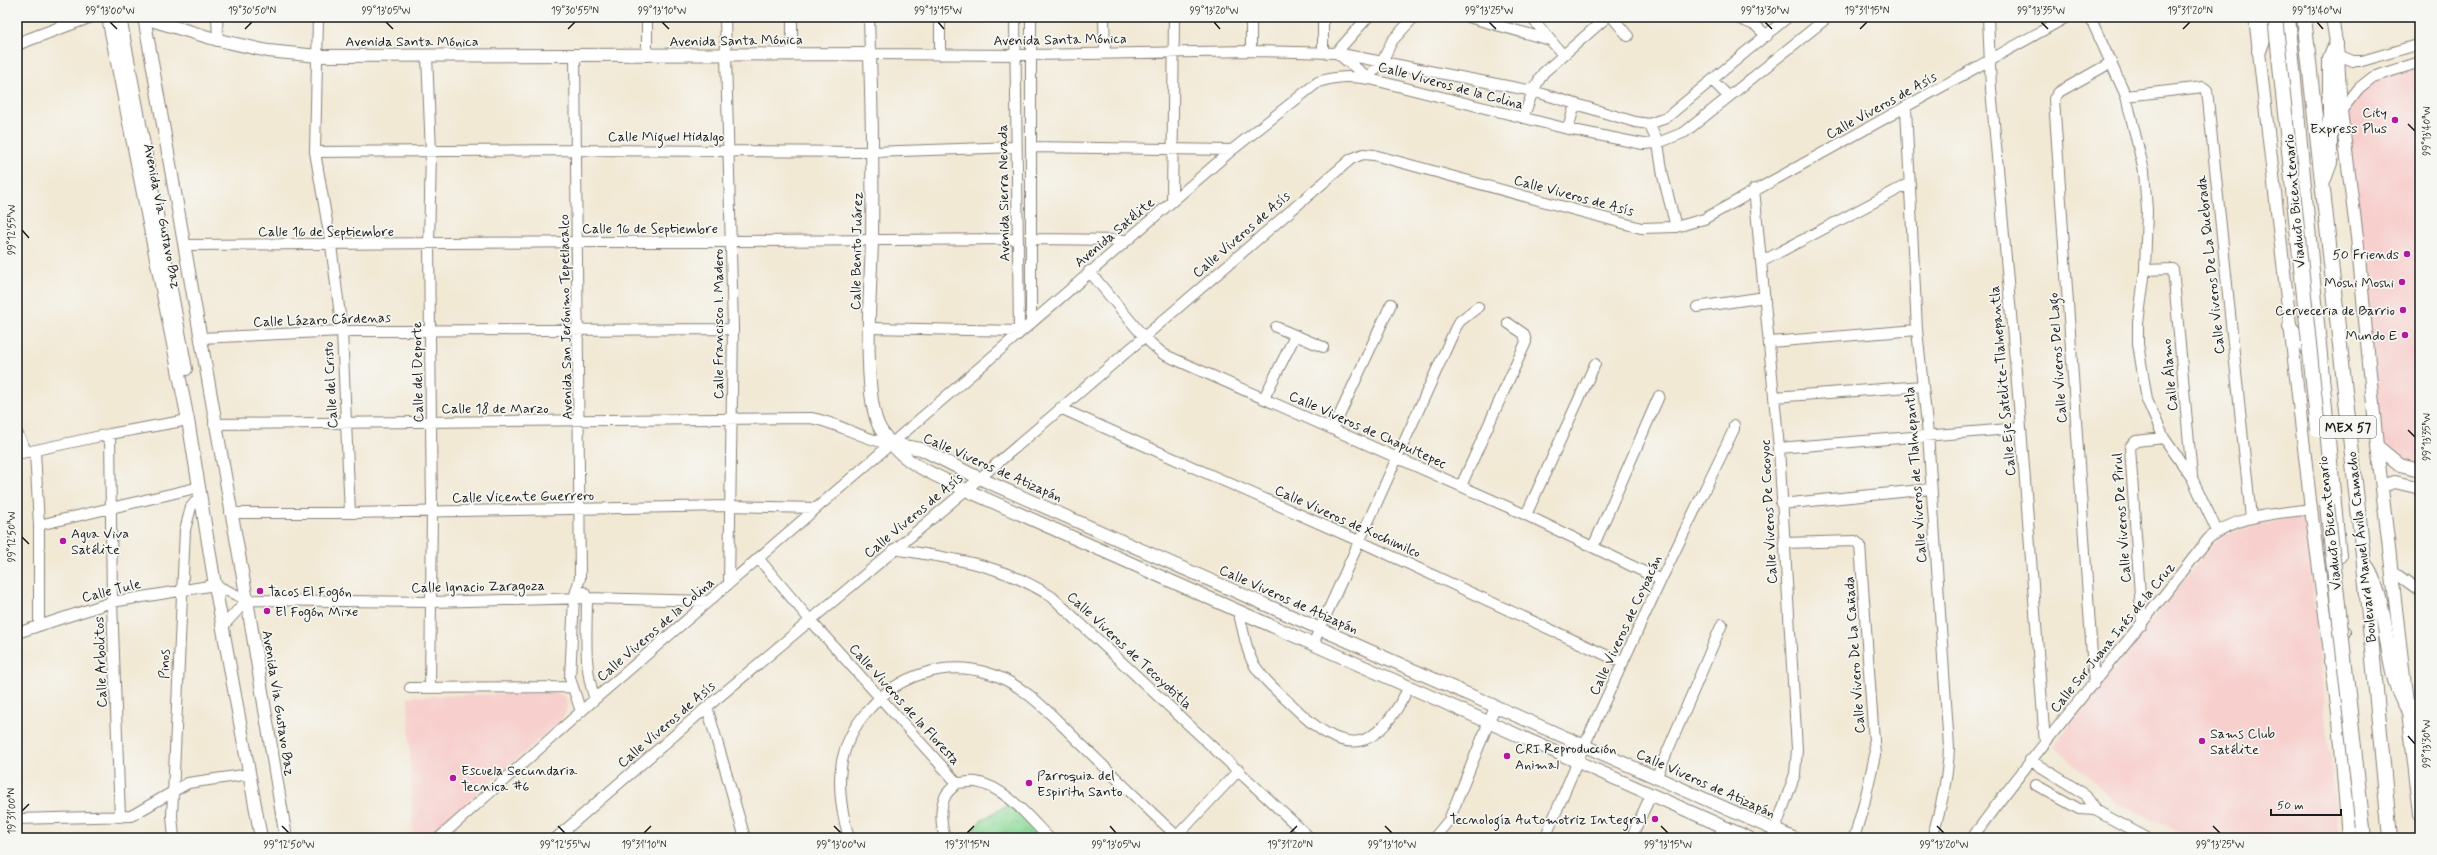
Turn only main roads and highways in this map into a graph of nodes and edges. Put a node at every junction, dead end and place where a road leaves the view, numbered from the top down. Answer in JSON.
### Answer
{"nodes":[{"id":1,"x":89,"y":17,"type":"edge"},
{"id":2,"x":108,"y":17,"type":"edge"},
{"id":3,"x":120,"y":17,"type":"edge"},
{"id":4,"x":136,"y":17,"type":"edge"},
{"id":5,"x":141,"y":17,"type":"edge"},
{"id":6,"x":144,"y":17,"type":"edge"},
{"id":7,"x":2255,"y":17,"type":"edge"},
{"id":8,"x":2271,"y":17,"type":"edge"},
{"id":9,"x":2275,"y":17,"type":"edge"},
{"id":10,"x":2288,"y":17,"type":"edge"},
{"id":11,"x":2304,"y":17,"type":"edge"},
{"id":12,"x":2332,"y":17,"type":"edge"},
{"id":13,"x":17,"y":44,"type":"edge"},
{"id":14,"x":2337,"y":49,"type":"junction"},
{"id":15,"x":2259,"y":51,"type":"junction"},
{"id":16,"x":870,"y":54,"type":"joint"},
{"id":17,"x":2322,"y":183,"type":"junction"},
{"id":18,"x":2290,"y":327,"type":"junction"},
{"id":19,"x":2322,"y":366,"type":"junction"},
{"id":20,"x":211,"y":409,"type":"junction"},
{"id":21,"x":188,"y":420,"type":"junction"},
{"id":22,"x":891,"y":444,"type":"junction"},
{"id":23,"x":2376,"y":446,"type":"junction"},
{"id":24,"x":2420,"y":470,"type":"edge"},
{"id":25,"x":2382,"y":486,"type":"junction"},
{"id":26,"x":2420,"y":488,"type":"edge"},
{"id":27,"x":2364,"y":564,"type":"junction"},
{"id":28,"x":2346,"y":626,"type":"junction"},
{"id":29,"x":2331,"y":661,"type":"junction"},
{"id":30,"x":2408,"y":716,"type":"junction"},
{"id":31,"x":2357,"y":769,"type":"junction"},
{"id":32,"x":2420,"y":814,"type":"edge"},
{"id":33,"x":2346,"y":819,"type":"junction"},
{"id":34,"x":1720,"y":832,"type":"edge"},
{"id":35,"x":261,"y":838,"type":"edge"},
{"id":36,"x":286,"y":838,"type":"edge"},
{"id":37,"x":1749,"y":838,"type":"edge"},
{"id":38,"x":1794,"y":838,"type":"edge"},
{"id":39,"x":2345,"y":838,"type":"edge"},
{"id":40,"x":2348,"y":838,"type":"edge"},
{"id":41,"x":2353,"y":838,"type":"edge"},
{"id":42,"x":2364,"y":838,"type":"edge"},
{"id":43,"x":2370,"y":838,"type":"edge"},
{"id":44,"x":2390,"y":838,"type":"edge"}],
"edges":[{"from":1,"to":13,"type":"main road"},
{"from":2,"to":21,"type":"main road","name":"Avenida Via Gustavo Baz"},
{"from":3,"to":21,"type":"main road","name":"Avenida Via Gustavo Baz"},
{"from":4,"to":20,"type":"main road","name":"Avenida Via Gustavo Baz"},
{"from":5,"to":6,"type":"main road","name":"Avenida Santa Mónica"},
{"from":6,"to":16,"type":"main road","name":"Avenida Santa Mónica"},
{"from":6,"to":20,"type":"main road","name":"Avenida Via Gustavo Baz"},
{"from":7,"to":15,"type":"main road"},
{"from":8,"to":15,"type":"highway"},
{"from":9,"to":31,"type":"highway","name":"Viaducto Bicentenario","bridge":true},
{"from":10,"to":19,"type":"highway","name":"Boulevard Manuel Ávila Camacho","number":"MEX 57"},
{"from":11,"to":17,"type":"highway","name":"Boulevard Manuel Ávila Camacho","number":"MEX 57"},
{"from":12,"to":14,"type":"main road","name":"Boulevard Manuel Ávila Camacho"},
{"from":14,"to":17,"type":"highway"},
{"from":14,"to":23,"type":"main road","name":"Boulevard Manuel Ávila Camacho"},
{"from":15,"to":18,"type":"main road"},
{"from":16,"to":22,"type":"main road","name":"Calle Benito Juárez"},
{"from":17,"to":27,"type":"highway","name":"Boulevard Manuel Ávila Camacho","number":"MEX 57"},
{"from":18,"to":19,"type":"highway"},
{"from":18,"to":29,"type":"main road"},
{"from":19,"to":28,"type":"highway","name":"Boulevard Manuel Ávila Camacho","number":"MEX 57"},
{"from":20,"to":36,"type":"main road","name":"Avenida Via Gustavo Baz"},
{"from":21,"to":35,"type":"main road","name":"Avenida Via Gustavo Baz"},
{"from":22,"to":34,"type":"main road"},
{"from":22,"to":38,"type":"main road","name":"Calle Viveros de Atizapán"},
{"from":23,"to":24,"type":"main road"},
{"from":23,"to":25,"type":"main road","name":"Boulevard Manuel Ávila Camacho"},
{"from":25,"to":26,"type":"main road"},
{"from":25,"to":30,"type":"main road","name":"Boulevard Manuel Ávila Camacho"},
{"from":27,"to":30,"type":"highway"},
{"from":27,"to":44,"type":"highway","name":"Boulevard Manuel Ávila Camacho","number":"MEX 57"},
{"from":28,"to":29,"type":"highway"},
{"from":28,"to":43,"type":"highway","name":"Boulevard Manuel Ávila Camacho","number":"MEX 57"},
{"from":29,"to":33,"type":"main road"},
{"from":30,"to":32,"type":"main road","name":"Boulevard Manuel Ávila Camacho"},
{"from":31,"to":41,"type":"highway","bridge":true},
{"from":31,"to":42,"type":"highway","name":"Viaducto Bicentenario","bridge":true},
{"from":33,"to":39,"type":"main road"},
{"from":33,"to":40,"type":"main road"},
{"from":34,"to":37,"type":"main road"}]}
